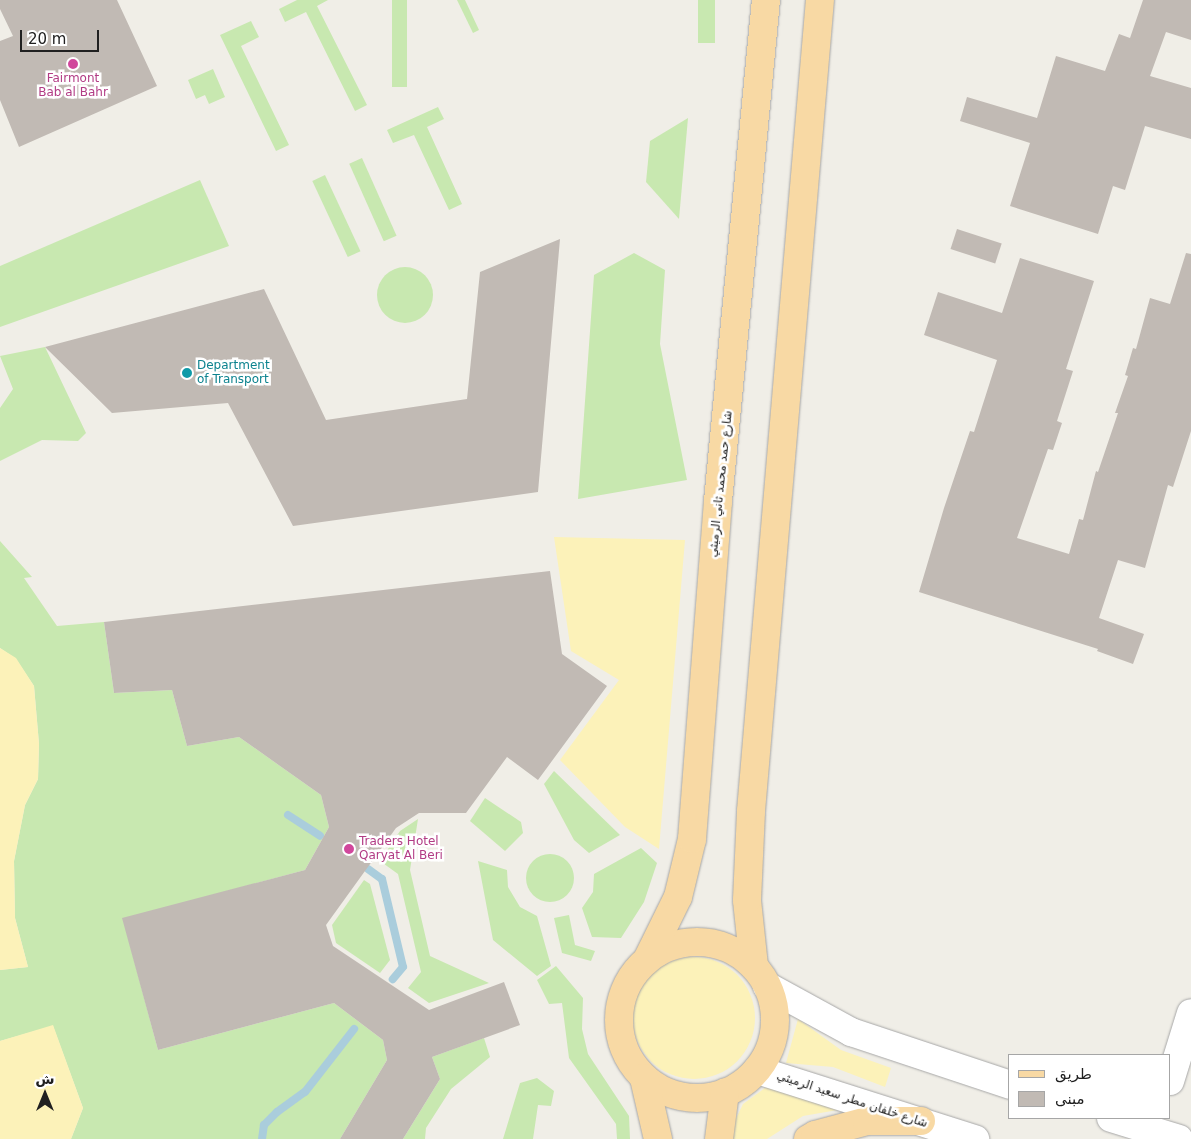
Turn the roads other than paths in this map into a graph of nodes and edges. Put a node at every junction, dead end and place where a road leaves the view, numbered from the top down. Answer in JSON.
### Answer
{"nodes":[{"id":1,"x":766,"y":0,"type":"edge"},
{"id":2,"x":820,"y":0,"type":"edge"},
{"id":3,"x":647,"y":960,"type":"junction"},
{"id":4,"x":761,"y":976,"type":"junction"},
{"id":5,"x":1191,"y":1013,"type":"edge"},
{"id":6,"x":757,"y":1070,"type":"junction"},
{"id":7,"x":644,"y":1078,"type":"junction"},
{"id":8,"x":1171,"y":1078,"type":"edge"},
{"id":9,"x":1008,"y":1084,"type":"edge"},
{"id":10,"x":725,"y":1092,"type":"junction"},
{"id":11,"x":1115,"y":1119,"type":"edge"},
{"id":12,"x":921,"y":1121,"type":"junction"},
{"id":13,"x":1164,"y":1130,"type":"edge"},
{"id":14,"x":658,"y":1139,"type":"edge"},
{"id":15,"x":719,"y":1139,"type":"edge"},
{"id":16,"x":808,"y":1139,"type":"edge"},
{"id":17,"x":975,"y":1139,"type":"edge"}],
"edges":[{"from":1,"to":3,"type":"main road","name":"شارع حمد محمد ثاني الرميثي"},
{"from":2,"to":4,"type":"main road"},
{"from":3,"to":4,"type":"main road"},
{"from":3,"to":7,"type":"main road"},
{"from":4,"to":6,"type":"main road"},
{"from":4,"to":9,"type":"street"},
{"from":5,"to":8,"type":"street"},
{"from":6,"to":10,"type":"main road"},
{"from":6,"to":12,"type":"street","name":"شارع خلفان مطر سعيد الرميثي"},
{"from":7,"to":10,"type":"main road"},
{"from":7,"to":14,"type":"main road"},
{"from":10,"to":15,"type":"main road"},
{"from":11,"to":13,"type":"street"},
{"from":12,"to":16,"type":"main road"},
{"from":12,"to":17,"type":"street","name":"شارع خلفان مطر سعيد الرميثي"}]}
